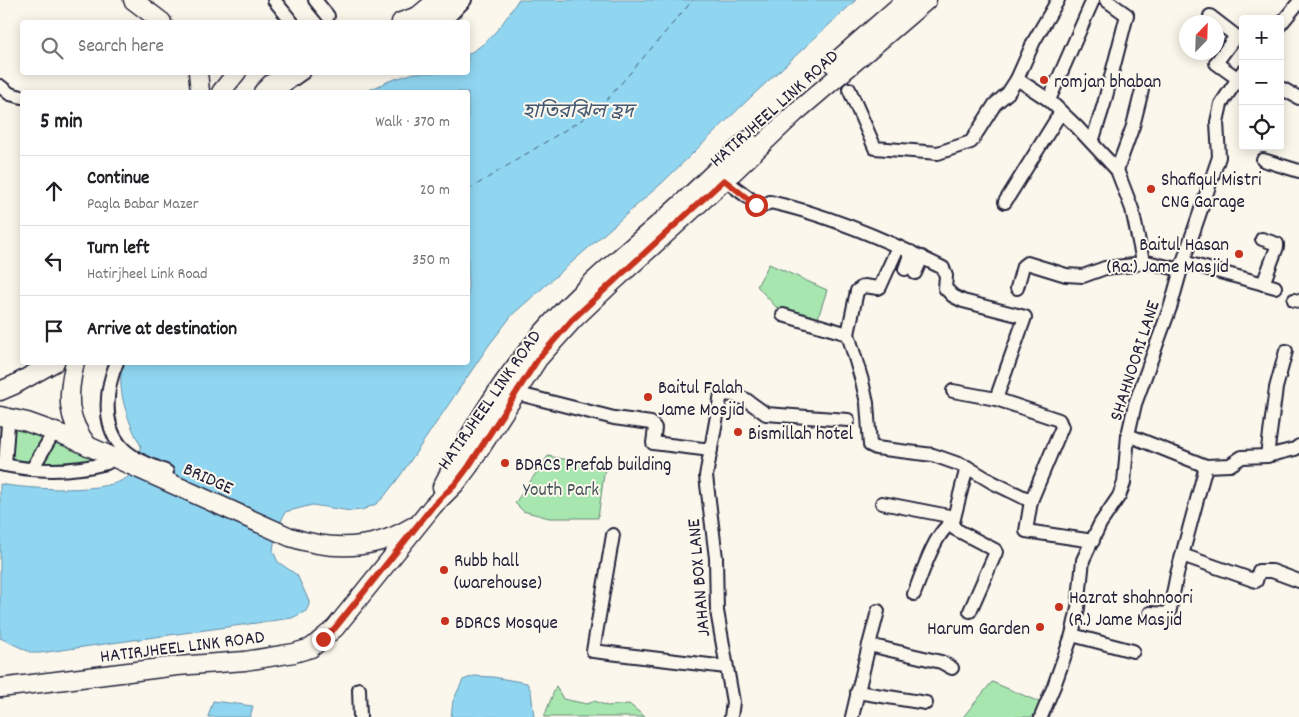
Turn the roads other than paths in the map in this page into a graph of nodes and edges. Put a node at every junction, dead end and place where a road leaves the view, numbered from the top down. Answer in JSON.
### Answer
{"nodes":[{"id":1,"x":133,"y":0,"type":"edge"},
{"id":2,"x":274,"y":0,"type":"edge"},
{"id":3,"x":315,"y":0,"type":"edge"},
{"id":4,"x":438,"y":0,"type":"edge"},
{"id":5,"x":453,"y":0,"type":"edge"},
{"id":6,"x":465,"y":0,"type":"edge"},
{"id":7,"x":906,"y":0,"type":"edge"},
{"id":8,"x":927,"y":0,"type":"edge"},
{"id":9,"x":935,"y":0,"type":"edge"},
{"id":10,"x":1058,"y":0,"type":"edge"},
{"id":11,"x":1093,"y":0,"type":"edge"},
{"id":12,"x":1106,"y":0,"type":"edge"},
{"id":13,"x":1299,"y":2,"type":"edge"},
{"id":14,"x":328,"y":16,"type":"dead end"},
{"id":15,"x":159,"y":20,"type":"edge"},
{"id":16,"x":290,"y":20,"type":"edge"},
{"id":17,"x":407,"y":20,"type":"edge"},
{"id":18,"x":430,"y":20,"type":"edge"},
{"id":19,"x":446,"y":20,"type":"edge"},
{"id":20,"x":1284,"y":20,"type":"edge"},
{"id":21,"x":1224,"y":27,"type":"edge"},
{"id":22,"x":1224,"y":52,"type":"edge"},
{"id":23,"x":1218,"y":60,"type":"edge"},
{"id":24,"x":1239,"y":74,"type":"edge"},
{"id":25,"x":198,"y":75,"type":"edge"},
{"id":26,"x":235,"y":75,"type":"edge"},
{"id":27,"x":286,"y":75,"type":"edge"},
{"id":28,"x":300,"y":75,"type":"edge"},
{"id":29,"x":1239,"y":76,"type":"edge"},
{"id":30,"x":1017,"y":79,"type":"junction"},
{"id":31,"x":0,"y":86,"type":"edge"},
{"id":32,"x":849,"y":89,"type":"dead end"},
{"id":33,"x":200,"y":90,"type":"edge"},
{"id":34,"x":223,"y":90,"type":"edge"},
{"id":35,"x":265,"y":90,"type":"edge"},
{"id":36,"x":280,"y":90,"type":"edge"},
{"id":37,"x":1142,"y":90,"type":"dead end"},
{"id":38,"x":1284,"y":90,"type":"edge"},
{"id":39,"x":20,"y":96,"type":"edge"},
{"id":40,"x":1299,"y":98,"type":"edge"},
{"id":41,"x":1049,"y":100,"type":"junction"},
{"id":42,"x":1061,"y":112,"type":"junction"},
{"id":43,"x":1092,"y":142,"type":"junction"},
{"id":44,"x":1263,"y":160,"type":"dead end"},
{"id":45,"x":1117,"y":170,"type":"junction"},
{"id":46,"x":1299,"y":171,"type":"edge"},
{"id":47,"x":724,"y":180,"type":"junction"},
{"id":48,"x":1004,"y":202,"type":"dead end"},
{"id":49,"x":1262,"y":239,"type":"dead end"},
{"id":50,"x":898,"y":247,"type":"junction"},
{"id":51,"x":916,"y":255,"type":"junction"},
{"id":52,"x":1143,"y":261,"type":"junction"},
{"id":53,"x":1182,"y":266,"type":"junction"},
{"id":54,"x":910,"y":271,"type":"dead end"},
{"id":55,"x":1017,"y":288,"type":"dead end"},
{"id":56,"x":782,"y":315,"type":"dead end"},
{"id":57,"x":848,"y":334,"type":"junction"},
{"id":58,"x":1286,"y":351,"type":"dead end"},
{"id":59,"x":49,"y":365,"type":"edge"},
{"id":60,"x":75,"y":365,"type":"edge"},
{"id":61,"x":116,"y":365,"type":"edge"},
{"id":62,"x":36,"y":373,"type":"junction"},
{"id":63,"x":0,"y":378,"type":"edge"},
{"id":64,"x":0,"y":391,"type":"edge"},
{"id":65,"x":953,"y":391,"type":"dead end"},
{"id":66,"x":516,"y":393,"type":"junction"},
{"id":67,"x":996,"y":399,"type":"junction"},
{"id":68,"x":848,"y":420,"type":"dead end"},
{"id":69,"x":2,"y":421,"type":"edge"},
{"id":70,"x":1128,"y":436,"type":"junction"},
{"id":71,"x":51,"y":437,"type":"junction"},
{"id":72,"x":89,"y":446,"type":"junction"},
{"id":73,"x":1299,"y":446,"type":"edge"},
{"id":74,"x":711,"y":450,"type":"junction"},
{"id":75,"x":1267,"y":456,"type":"junction"},
{"id":76,"x":2,"y":465,"type":"edge"},
{"id":77,"x":1206,"y":466,"type":"junction"},
{"id":78,"x":967,"y":467,"type":"junction"},
{"id":79,"x":32,"y":468,"type":"junction"},
{"id":80,"x":1031,"y":501,"type":"junction"},
{"id":81,"x":882,"y":503,"type":"dead end"},
{"id":82,"x":433,"y":506,"type":"junction"},
{"id":83,"x":954,"y":520,"type":"junction"},
{"id":84,"x":421,"y":522,"type":"junction"},
{"id":85,"x":613,"y":535,"type":"dead end"},
{"id":86,"x":1093,"y":541,"type":"junction"},
{"id":87,"x":1182,"y":555,"type":"junction"},
{"id":88,"x":1299,"y":581,"type":"edge"},
{"id":89,"x":914,"y":594,"type":"dead end"},
{"id":90,"x":878,"y":611,"type":"dead end"},
{"id":91,"x":970,"y":611,"type":"dead end"},
{"id":92,"x":1150,"y":613,"type":"dead end"},
{"id":93,"x":1072,"y":635,"type":"junction"},
{"id":94,"x":869,"y":644,"type":"junction"},
{"id":95,"x":1133,"y":651,"type":"dead end"},
{"id":96,"x":726,"y":667,"type":"junction"},
{"id":97,"x":952,"y":668,"type":"dead end"},
{"id":98,"x":0,"y":688,"type":"edge"},
{"id":99,"x":358,"y":689,"type":"dead end"},
{"id":100,"x":856,"y":692,"type":"junction"},
{"id":101,"x":926,"y":703,"type":"dead end"},
{"id":102,"x":360,"y":717,"type":"edge"},
{"id":103,"x":731,"y":717,"type":"edge"},
{"id":104,"x":852,"y":717,"type":"edge"},
{"id":105,"x":1041,"y":717,"type":"edge"}],
"edges":[{"from":1,"to":15,"type":"main road"},
{"from":2,"to":16,"type":"street"},
{"from":3,"to":14,"type":"street"},
{"from":4,"to":17,"type":"main road"},
{"from":5,"to":18,"type":"main road"},
{"from":6,"to":19,"type":"street"},
{"from":7,"to":82,"type":"main road"},
{"from":8,"to":47,"type":"main road","name":"HATIRJHEEL LINK ROAD"},
{"from":9,"to":61,"type":"street"},
{"from":10,"to":30,"type":"street"},
{"from":11,"to":41,"type":"street"},
{"from":12,"to":43,"type":"street"},
{"from":13,"to":20,"type":"street"},
{"from":21,"to":22,"type":"street"},
{"from":23,"to":24,"type":"street"},
{"from":25,"to":33,"type":"main road"},
{"from":26,"to":34,"type":"main road"},
{"from":27,"to":35,"type":"main road"},
{"from":28,"to":36,"type":"street"},
{"from":29,"to":53,"type":"street","name":"SHAHNOORI LANE"},
{"from":30,"to":32,"type":"street"},
{"from":30,"to":41,"type":"street"},
{"from":31,"to":39,"type":"street"},
{"from":37,"to":45,"type":"street"},
{"from":38,"to":40,"type":"street"},
{"from":41,"to":42,"type":"street"},
{"from":42,"to":43,"type":"street"},
{"from":42,"to":48,"type":"street"},
{"from":43,"to":45,"type":"street"},
{"from":44,"to":46,"type":"street"},
{"from":45,"to":52,"type":"street"},
{"from":47,"to":50,"type":"street"},
{"from":47,"to":66,"type":"main road","name":"HATIRJHEEL LINK ROAD"},
{"from":49,"to":53,"type":"street"},
{"from":50,"to":51,"type":"street"},
{"from":50,"to":57,"type":"street"},
{"from":51,"to":54,"type":"street"},
{"from":51,"to":67,"type":"street"},
{"from":52,"to":53,"type":"street"},
{"from":52,"to":55,"type":"street"},
{"from":53,"to":70,"type":"street","name":"SHAHNOORI LANE"},
{"from":56,"to":57,"type":"street"},
{"from":57,"to":78,"type":"street"},
{"from":58,"to":75,"type":"street"},
{"from":59,"to":62,"type":"main road"},
{"from":60,"to":72,"type":"main road"},
{"from":62,"to":63,"type":"main road"},
{"from":62,"to":64,"type":"main road"},
{"from":65,"to":67,"type":"street"},
{"from":66,"to":74,"type":"street"},
{"from":66,"to":82,"type":"main road","name":"HATIRJHEEL LINK ROAD"},
{"from":67,"to":80,"type":"street"},
{"from":68,"to":74,"type":"street","name":"JAHAN BOX LANE"},
{"from":69,"to":71,"type":"street"},
{"from":69,"to":72,"type":"main road"},
{"from":69,"to":76,"type":"street"},
{"from":70,"to":77,"type":"street"},
{"from":70,"to":86,"type":"street","name":"SHAHNOORI LANE"},
{"from":71,"to":79,"type":"street"},
{"from":71,"to":79,"type":"street"},
{"from":72,"to":84,"type":"main road","name":"BRIDGE"},
{"from":73,"to":75,"type":"street"},
{"from":74,"to":96,"type":"street","name":"JAHAN BOX LANE"},
{"from":75,"to":77,"type":"street"},
{"from":76,"to":79,"type":"street"},
{"from":77,"to":87,"type":"street"},
{"from":78,"to":80,"type":"street"},
{"from":78,"to":83,"type":"street"},
{"from":80,"to":86,"type":"street"},
{"from":81,"to":83,"type":"street"},
{"from":82,"to":84,"type":"main road","name":"HATIRJHEEL LINK ROAD"},
{"from":83,"to":89,"type":"street"},
{"from":83,"to":91,"type":"street"},
{"from":84,"to":98,"type":"main road","name":"HATIRJHEEL LINK ROAD"},
{"from":85,"to":96,"type":"street"},
{"from":86,"to":93,"type":"street","name":"SHAHNOORI LANE"},
{"from":87,"to":88,"type":"street"},
{"from":87,"to":92,"type":"street"},
{"from":90,"to":94,"type":"street"},
{"from":93,"to":95,"type":"street"},
{"from":93,"to":105,"type":"street","name":"SHAHNOORI LANE"},
{"from":94,"to":97,"type":"street"},
{"from":94,"to":100,"type":"street"},
{"from":96,"to":103,"type":"street","name":"JAHAN BOX LANE"},
{"from":99,"to":102,"type":"street"},
{"from":100,"to":101,"type":"street"},
{"from":100,"to":104,"type":"street"}]}
